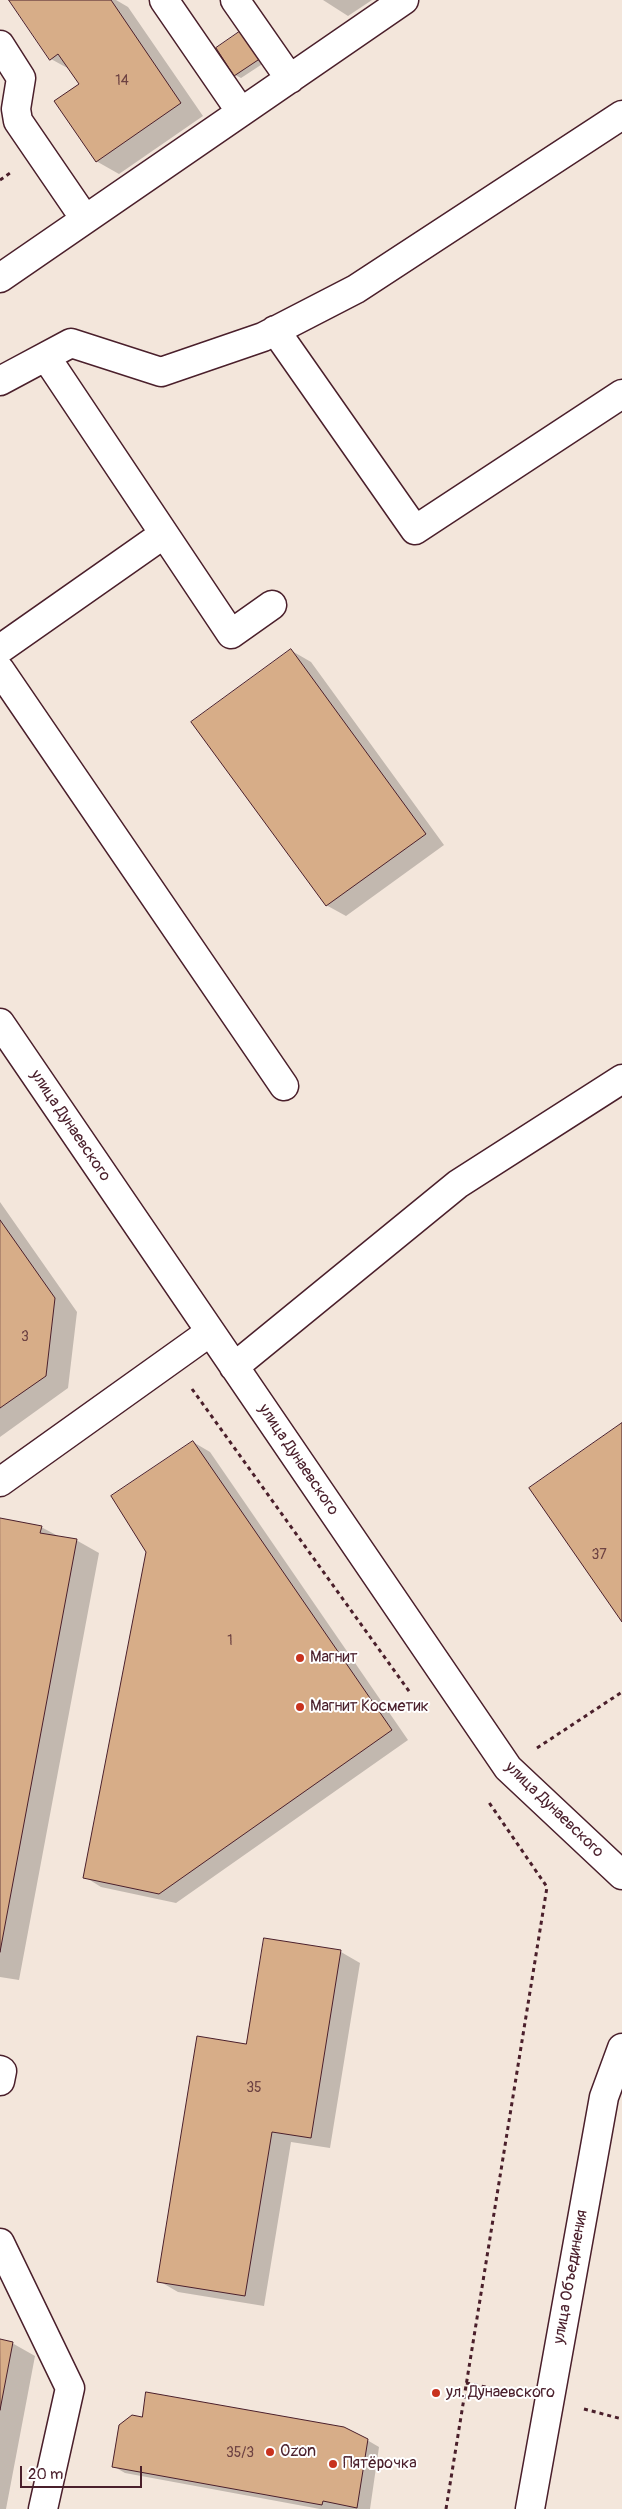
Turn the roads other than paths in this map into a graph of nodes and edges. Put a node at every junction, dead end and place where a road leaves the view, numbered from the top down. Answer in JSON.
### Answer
{"nodes":[{"id":1,"x":164,"y":0,"type":"edge"},
{"id":2,"x":235,"y":0,"type":"edge"},
{"id":3,"x":404,"y":0,"type":"edge"},
{"id":4,"x":0,"y":45,"type":"edge"},
{"id":5,"x":290,"y":79,"type":"junction"},
{"id":6,"x":241,"y":112,"type":"junction"},
{"id":7,"x":622,"y":115,"type":"edge"},
{"id":8,"x":86,"y":219,"type":"junction"},
{"id":9,"x":1,"y":274,"type":"edge"},
{"id":10,"x":275,"y":330,"type":"junction"},
{"id":11,"x":46,"y":357,"type":"junction"},
{"id":12,"x":0,"y":381,"type":"edge"},
{"id":13,"x":622,"y":394,"type":"edge"},
{"id":14,"x":164,"y":534,"type":"junction"},
{"id":15,"x":272,"y":604,"type":"dead end"},
{"id":16,"x":0,"y":649,"type":"edge"},
{"id":17,"x":0,"y":670,"type":"edge"},
{"id":18,"x":0,"y":1023,"type":"edge"},
{"id":19,"x":622,"y":1080,"type":"edge"},
{"id":20,"x":284,"y":1086,"type":"dead end"},
{"id":21,"x":210,"y":1332,"type":"junction"},
{"id":22,"x":234,"y":1367,"type":"junction"},
{"id":23,"x":0,"y":1482,"type":"edge"},
{"id":24,"x":622,"y":1876,"type":"edge"},
{"id":25,"x":622,"y":2048,"type":"edge"},
{"id":26,"x":0,"y":2070,"type":"edge"},
{"id":27,"x":0,"y":2082,"type":"edge"},
{"id":28,"x":0,"y":2243,"type":"edge"},
{"id":29,"x":43,"y":2509,"type":"edge"},
{"id":30,"x":530,"y":2509,"type":"edge"}],
"edges":[{"from":1,"to":6,"type":"street"},
{"from":2,"to":5,"type":"street"},
{"from":3,"to":5,"type":"street"},
{"from":4,"to":8,"type":"street"},
{"from":5,"to":6,"type":"street"},
{"from":6,"to":8,"type":"street"},
{"from":7,"to":10,"type":"street"},
{"from":8,"to":9,"type":"street"},
{"from":10,"to":11,"type":"street"},
{"from":10,"to":13,"type":"street"},
{"from":11,"to":12,"type":"street"},
{"from":11,"to":14,"type":"street"},
{"from":14,"to":15,"type":"street"},
{"from":14,"to":16,"type":"street"},
{"from":17,"to":20,"type":"street"},
{"from":18,"to":21,"type":"street","name":"улица Дунаевского"},
{"from":19,"to":22,"type":"street"},
{"from":21,"to":22,"type":"street","name":"улица Дунаевского"},
{"from":21,"to":23,"type":"street"},
{"from":22,"to":24,"type":"street","name":"улица Дунаевского"},
{"from":25,"to":30,"type":"street","name":"улица Объединения"},
{"from":26,"to":27,"type":"street"},
{"from":28,"to":29,"type":"street"}]}
